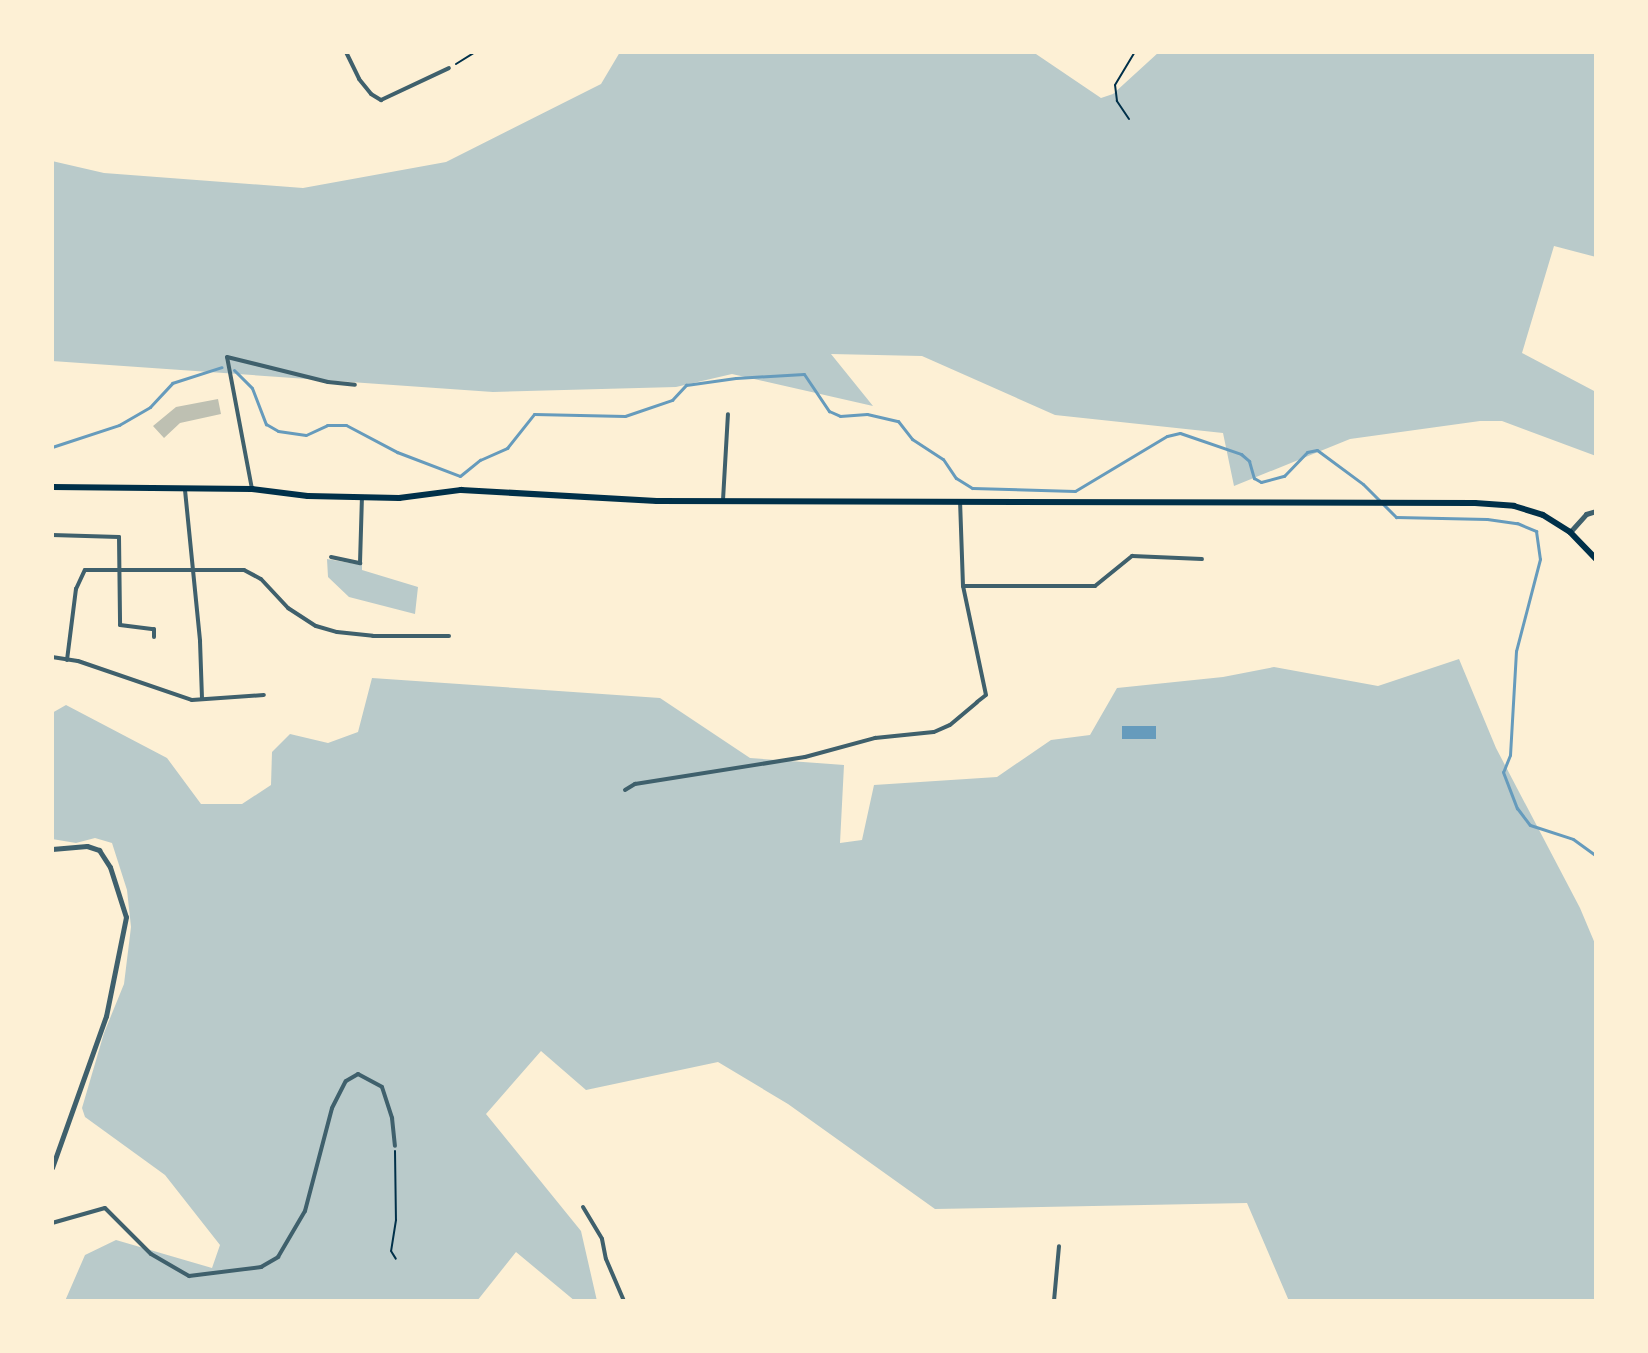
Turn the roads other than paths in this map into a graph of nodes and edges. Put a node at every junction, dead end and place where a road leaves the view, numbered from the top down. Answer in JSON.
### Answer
{"nodes":[{"id":1,"x":346,"y":52,"type":"edge"},
{"id":2,"x":449,"y":68,"type":"road end"},
{"id":3,"x":355,"y":385,"type":"dead end"},
{"id":4,"x":728,"y":414,"type":"dead end"},
{"id":5,"x":52,"y":487,"type":"edge"},
{"id":6,"x":252,"y":489,"type":"junction"},
{"id":7,"x":185,"y":490,"type":"junction"},
{"id":8,"x":362,"y":497,"type":"junction"},
{"id":9,"x":723,"y":500,"type":"junction"},
{"id":10,"x":960,"y":501,"type":"junction"},
{"id":11,"x":1596,"y":511,"type":"edge"},
{"id":12,"x":1570,"y":532,"type":"junction"},
{"id":13,"x":52,"y":535,"type":"edge"},
{"id":14,"x":331,"y":557,"type":"dead end"},
{"id":15,"x":1202,"y":559,"type":"dead end"},
{"id":16,"x":1596,"y":559,"type":"edge"},
{"id":17,"x":193,"y":568,"type":"junction"},
{"id":18,"x":120,"y":569,"type":"junction"},
{"id":19,"x":963,"y":586,"type":"junction"},
{"id":20,"x":449,"y":636,"type":"dead end"},
{"id":21,"x":154,"y":637,"type":"dead end"},
{"id":22,"x":52,"y":657,"type":"edge"},
{"id":23,"x":67,"y":660,"type":"junction"},
{"id":24,"x":264,"y":695,"type":"dead end"},
{"id":25,"x":202,"y":699,"type":"junction"},
{"id":26,"x":625,"y":790,"type":"dead end"},
{"id":27,"x":52,"y":849,"type":"edge"},
{"id":28,"x":395,"y":1146,"type":"road end"},
{"id":29,"x":52,"y":1168,"type":"edge"},
{"id":30,"x":583,"y":1207,"type":"dead end"},
{"id":31,"x":52,"y":1223,"type":"edge"},
{"id":32,"x":1059,"y":1246,"type":"dead end"},
{"id":33,"x":624,"y":1301,"type":"edge"},
{"id":34,"x":1054,"y":1301,"type":"edge"}],
"edges":[{"from":1,"to":2,"type":"street"},
{"from":3,"to":6,"type":"street"},
{"from":4,"to":9,"type":"street"},
{"from":5,"to":7,"type":"main road"},
{"from":6,"to":7,"type":"main road"},
{"from":6,"to":8,"type":"main road"},
{"from":7,"to":17,"type":"street"},
{"from":8,"to":9,"type":"main road"},
{"from":8,"to":14,"type":"street"},
{"from":9,"to":10,"type":"main road"},
{"from":10,"to":12,"type":"main road"},
{"from":10,"to":19,"type":"street"},
{"from":11,"to":12,"type":"street"},
{"from":12,"to":16,"type":"main road"},
{"from":13,"to":18,"type":"street"},
{"from":15,"to":19,"type":"street"},
{"from":17,"to":18,"type":"street"},
{"from":17,"to":20,"type":"street"},
{"from":17,"to":25,"type":"street"},
{"from":18,"to":21,"type":"street"},
{"from":18,"to":23,"type":"street"},
{"from":19,"to":26,"type":"street"},
{"from":22,"to":23,"type":"street"},
{"from":23,"to":25,"type":"street"},
{"from":24,"to":25,"type":"street"},
{"from":27,"to":29,"type":"street"},
{"from":28,"to":31,"type":"street"},
{"from":30,"to":33,"type":"street"},
{"from":32,"to":34,"type":"street"}]}
